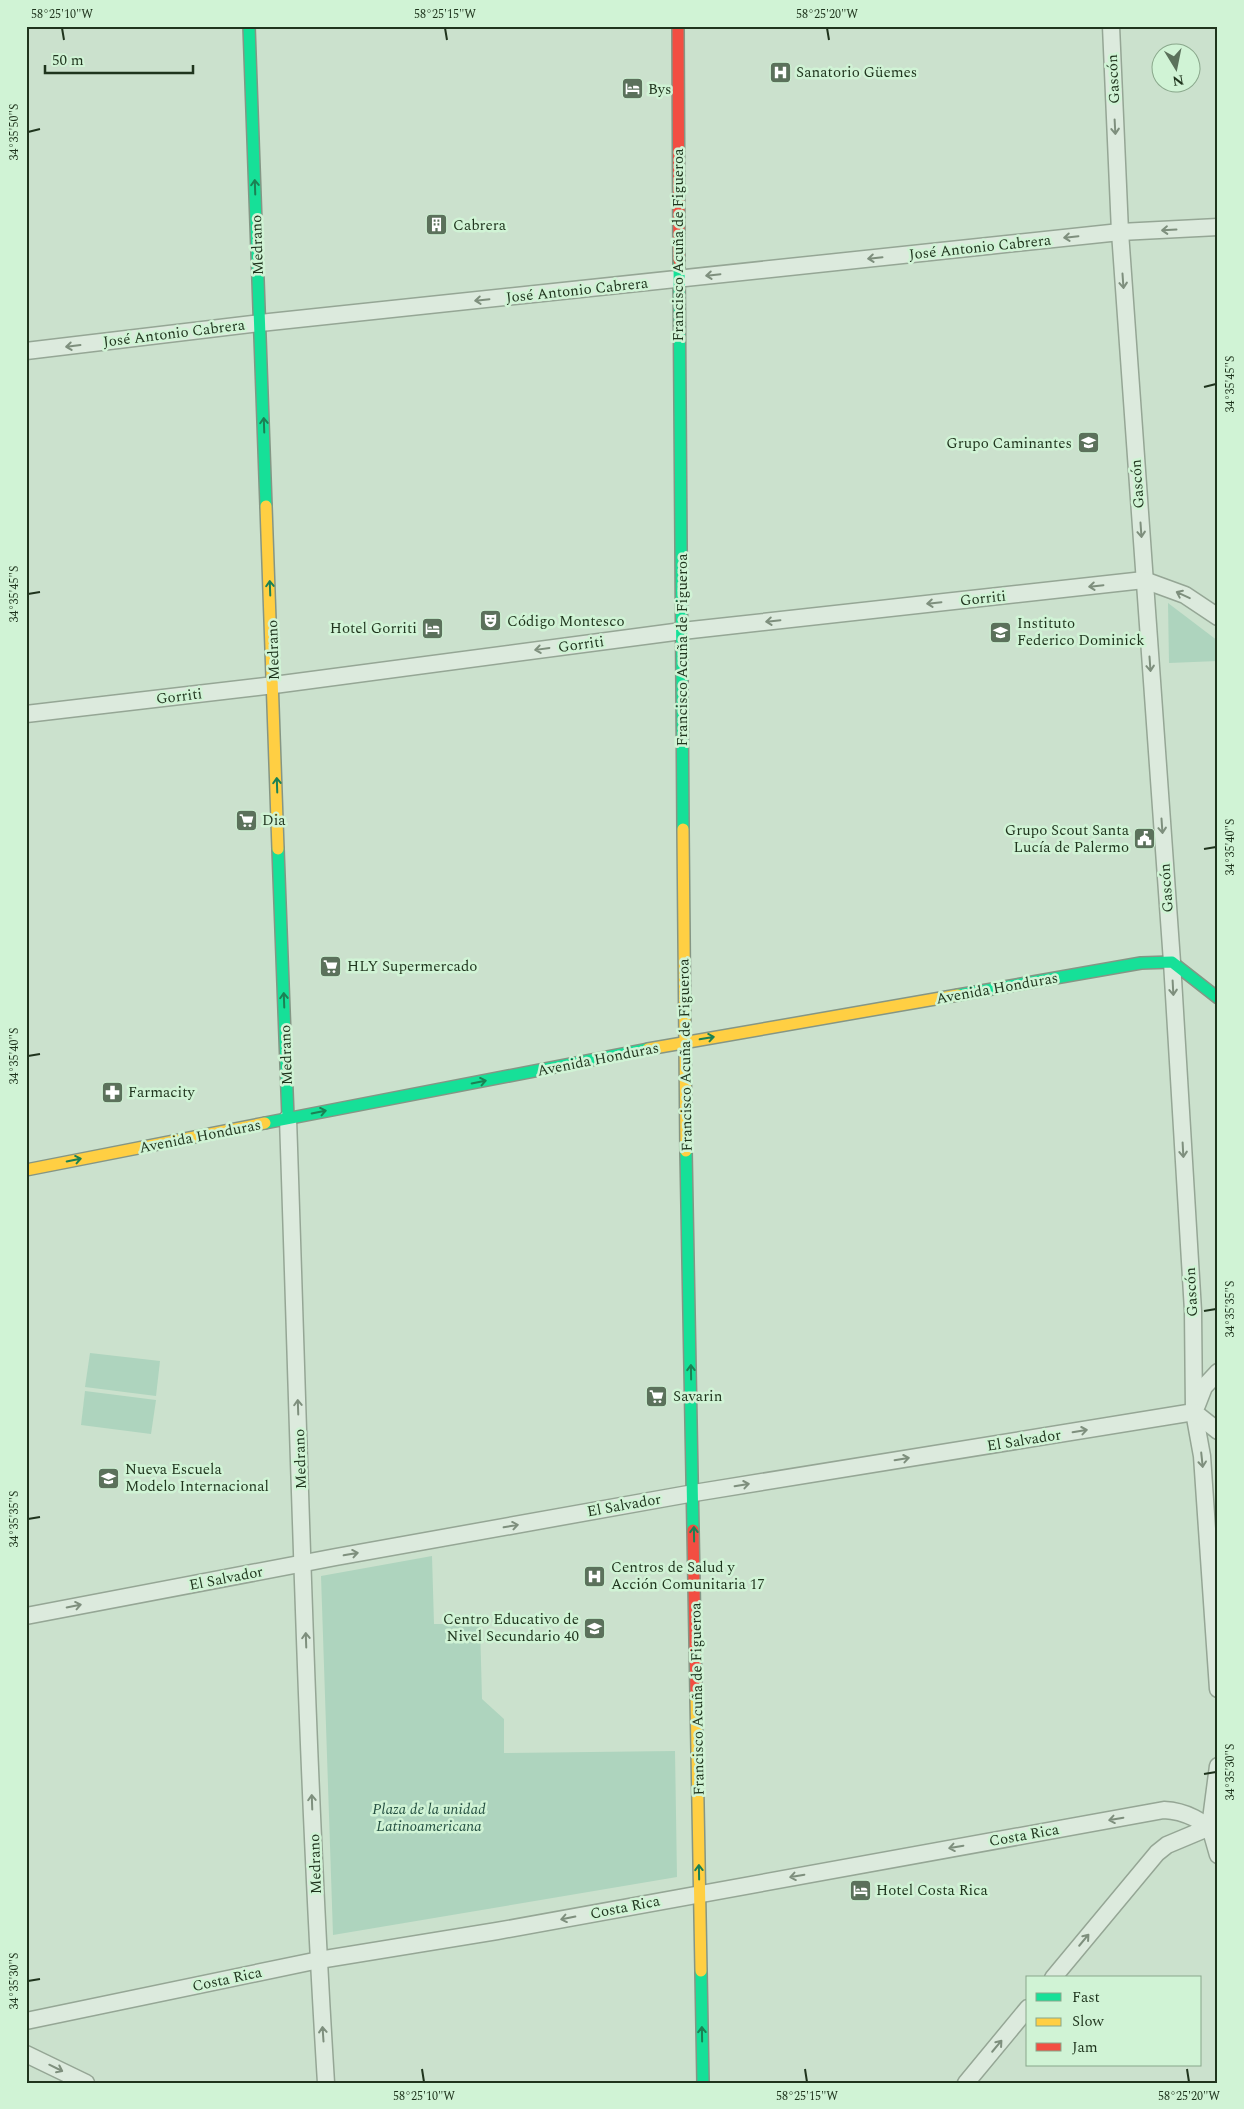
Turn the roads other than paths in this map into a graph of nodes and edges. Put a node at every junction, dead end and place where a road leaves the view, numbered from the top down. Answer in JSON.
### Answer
{"nodes":[{"id":1,"x":249,"y":26,"type":"edge"},
{"id":2,"x":678,"y":26,"type":"edge"},
{"id":3,"x":1111,"y":26,"type":"edge"},
{"id":4,"x":1218,"y":227,"type":"edge"},
{"id":5,"x":1120,"y":232,"type":"junction"},
{"id":6,"x":678,"y":279,"type":"junction"},
{"id":7,"x":260,"y":323,"type":"junction"},
{"id":8,"x":26,"y":351,"type":"edge"},
{"id":9,"x":1144,"y":580,"type":"junction"},
{"id":10,"x":1218,"y":617,"type":"edge"},
{"id":11,"x":682,"y":631,"type":"junction"},
{"id":12,"x":274,"y":685,"type":"junction"},
{"id":13,"x":26,"y":714,"type":"edge"},
{"id":14,"x":1172,"y":962,"type":"junction"},
{"id":15,"x":1218,"y":998,"type":"edge"},
{"id":16,"x":684,"y":1042,"type":"junction"},
{"id":17,"x":288,"y":1118,"type":"junction"},
{"id":18,"x":26,"y":1170,"type":"edge"},
{"id":19,"x":1218,"y":1372,"type":"edge"},
{"id":20,"x":1194,"y":1412,"type":"junction"},
{"id":21,"x":1218,"y":1431,"type":"edge"},
{"id":22,"x":694,"y":1493,"type":"junction"},
{"id":23,"x":303,"y":1563,"type":"junction"},
{"id":24,"x":26,"y":1616,"type":"edge"},
{"id":25,"x":1218,"y":1689,"type":"edge"},
{"id":26,"x":1218,"y":1766,"type":"edge"},
{"id":27,"x":1218,"y":1811,"type":"edge"},
{"id":28,"x":1214,"y":1832,"type":"edge"},
{"id":29,"x":1218,"y":1855,"type":"edge"},
{"id":30,"x":700,"y":1894,"type":"junction"},
{"id":31,"x":319,"y":1960,"type":"junction"},
{"id":32,"x":1055,"y":1976,"type":"edge"},
{"id":33,"x":1026,"y":2010,"type":"edge"},
{"id":34,"x":26,"y":2021,"type":"edge"},
{"id":35,"x":26,"y":2054,"type":"edge"},
{"id":36,"x":86,"y":2083,"type":"edge"},
{"id":37,"x":326,"y":2083,"type":"edge"},
{"id":38,"x":703,"y":2083,"type":"edge"},
{"id":39,"x":966,"y":2083,"type":"edge"}],
"edges":[{"from":7,"to":1,"type":"street","name":"Medrano","one_way":true},
{"from":2,"to":6,"type":"street","name":"Francisco Acuña de Figueroa"},
{"from":3,"to":5,"type":"street","name":"Gascón","one_way":true},
{"from":4,"to":5,"type":"street","name":"José Antonio Cabrera","one_way":true},
{"from":5,"to":6,"type":"street","name":"José Antonio Cabrera","one_way":true},
{"from":5,"to":9,"type":"street","name":"Gascón","one_way":true},
{"from":6,"to":7,"type":"street","name":"José Antonio Cabrera","one_way":true},
{"from":6,"to":11,"type":"street","name":"Francisco Acuña de Figueroa"},
{"from":7,"to":8,"type":"street","name":"José Antonio Cabrera","one_way":true},
{"from":12,"to":7,"type":"street","name":"Medrano","one_way":true},
{"from":10,"to":9,"type":"street","name":"Gorriti","one_way":true},
{"from":9,"to":11,"type":"street","name":"Gorriti","one_way":true},
{"from":9,"to":14,"type":"street","name":"Gascón","one_way":true},
{"from":11,"to":12,"type":"street","name":"Gorriti","one_way":true},
{"from":11,"to":16,"type":"street","name":"Francisco Acuña de Figueroa"},
{"from":12,"to":13,"type":"street","name":"Gorriti"},
{"from":17,"to":12,"type":"street","name":"Medrano","one_way":true},
{"from":14,"to":15,"type":"street"},
{"from":16,"to":14,"type":"street","name":"Avenida Honduras","one_way":true},
{"from":14,"to":20,"type":"street","name":"Gascón","one_way":true},
{"from":17,"to":16,"type":"street","name":"Avenida Honduras","one_way":true},
{"from":22,"to":16,"type":"street","name":"Francisco Acuña de Figueroa","one_way":true},
{"from":18,"to":17,"type":"street","name":"Avenida Honduras","one_way":true},
{"from":23,"to":17,"type":"street","name":"Medrano","one_way":true},
{"from":19,"to":20,"type":"street"},
{"from":20,"to":21,"type":"street"},
{"from":22,"to":20,"type":"street","name":"El Salvador","one_way":true},
{"from":20,"to":25,"type":"street","name":"Gascón","one_way":true},
{"from":23,"to":22,"type":"street","name":"El Salvador","one_way":true},
{"from":30,"to":22,"type":"street","name":"Francisco Acuña de Figueroa","one_way":true},
{"from":24,"to":23,"type":"street","name":"El Salvador","one_way":true},
{"from":31,"to":23,"type":"street","name":"Medrano","one_way":true},
{"from":26,"to":28,"type":"street"},
{"from":27,"to":28,"type":"street"},
{"from":28,"to":29,"type":"street"},
{"from":28,"to":30,"type":"street","name":"Costa Rica","one_way":true},
{"from":32,"to":28,"type":"street","one_way":true},
{"from":30,"to":31,"type":"street","name":"Costa Rica","one_way":true},
{"from":38,"to":30,"type":"street","name":"Francisco Acuña de Figueroa","one_way":true},
{"from":31,"to":34,"type":"street","name":"Costa Rica"},
{"from":37,"to":31,"type":"street","name":"Medrano","one_way":true},
{"from":39,"to":33,"type":"street","one_way":true},
{"from":35,"to":36,"type":"street","one_way":true}]}
